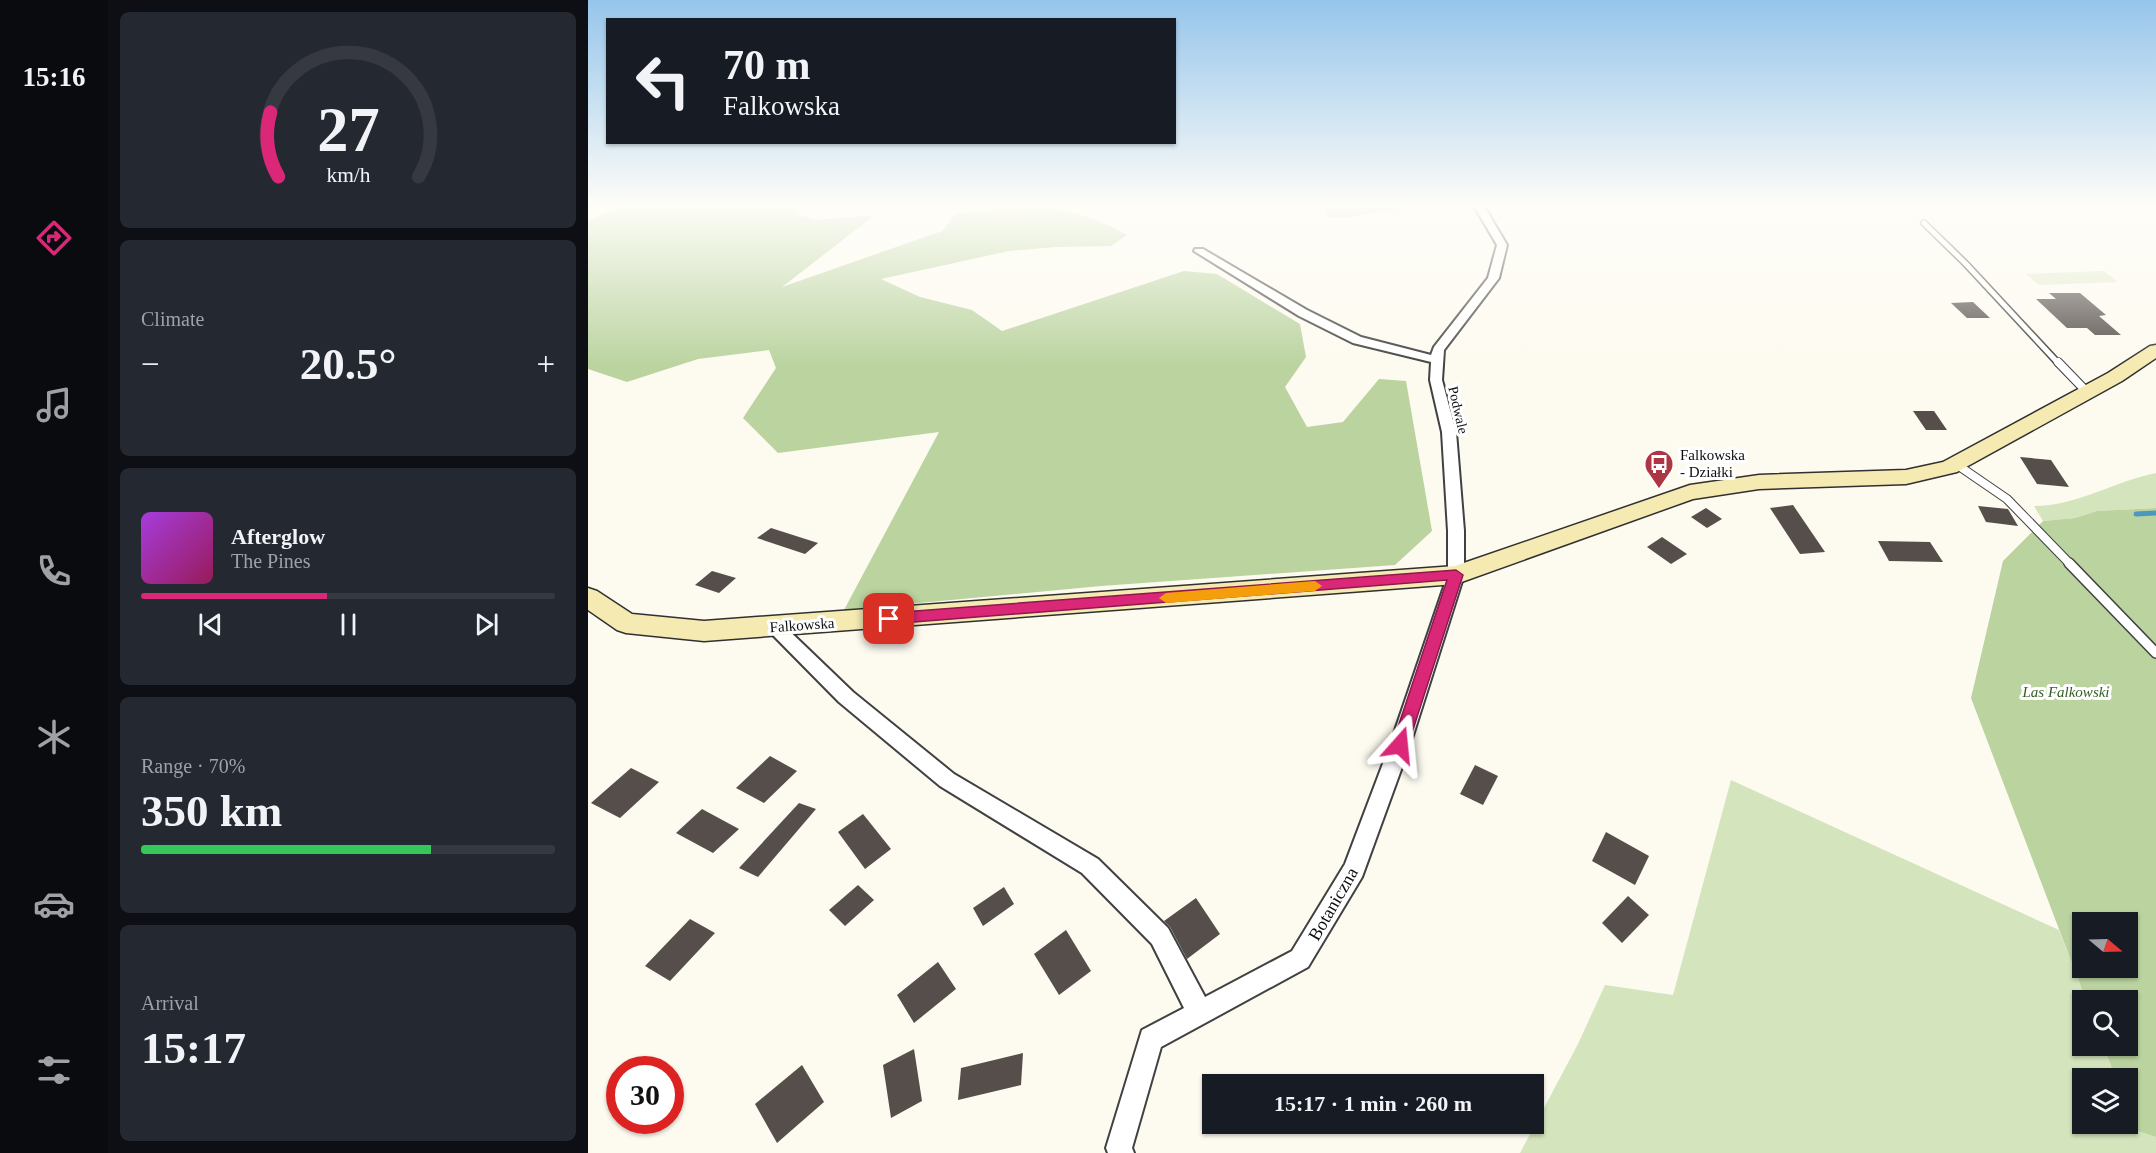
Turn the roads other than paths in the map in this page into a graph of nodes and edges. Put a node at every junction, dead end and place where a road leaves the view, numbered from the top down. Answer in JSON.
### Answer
{"nodes":[{"id":1,"x":1214,"y":260,"type":"edge"},
{"id":2,"x":1498,"y":260,"type":"edge"},
{"id":3,"x":1964,"y":260,"type":"edge"},
{"id":4,"x":2156,"y":350,"type":"edge"},
{"id":5,"x":1437,"y":360,"type":"junction"},
{"id":6,"x":2087,"y":392,"type":"junction"},
{"id":7,"x":1956,"y":464,"type":"junction"},
{"id":8,"x":1456,"y":575,"type":"junction"},
{"id":9,"x":588,"y":597,"type":"edge"},
{"id":10,"x":774,"y":627,"type":"junction"},
{"id":11,"x":2156,"y":653,"type":"edge"},
{"id":12,"x":1200,"y":1013,"type":"junction"},
{"id":13,"x":1121,"y":1153,"type":"edge"}],
"edges":[{"from":1,"to":5,"type":"street"},
{"from":2,"to":5,"type":"street","name":"Podwale"},
{"from":3,"to":6,"type":"lane"},
{"from":4,"to":6,"type":"street","name":"Falkowska"},
{"from":5,"to":8,"type":"street","name":"Podwale"},
{"from":6,"to":7,"type":"street","name":"Falkowska"},
{"from":7,"to":8,"type":"street","name":"Falkowska"},
{"from":7,"to":11,"type":"lane"},
{"from":8,"to":10,"type":"street","name":"Falkowska"},
{"from":8,"to":12,"type":"street","name":"Botaniczna"},
{"from":9,"to":10,"type":"street","name":"Falkowska"},
{"from":10,"to":12,"type":"street"},
{"from":12,"to":13,"type":"street","name":"Botaniczna"}]}
